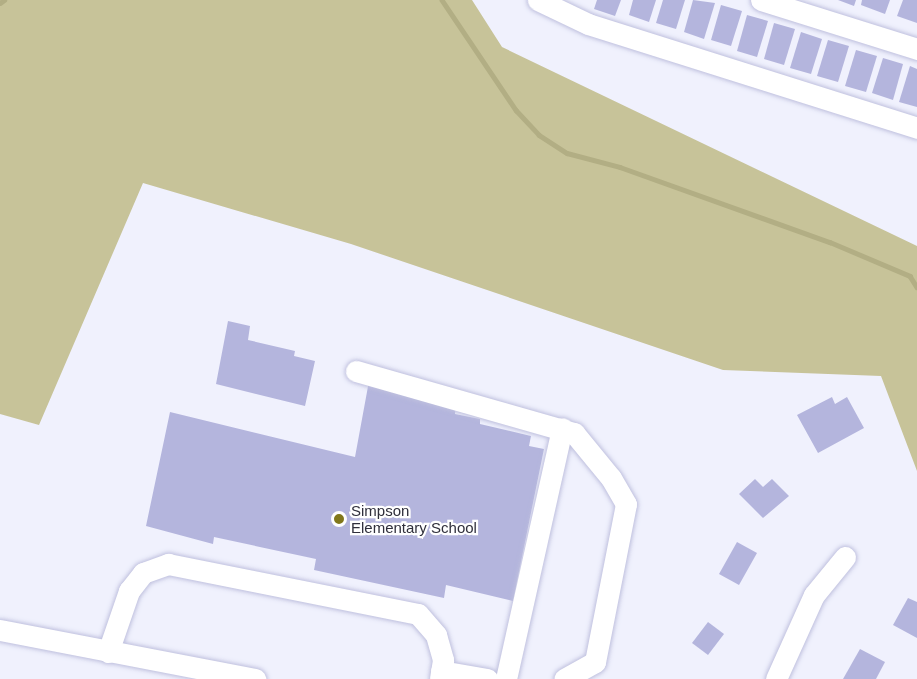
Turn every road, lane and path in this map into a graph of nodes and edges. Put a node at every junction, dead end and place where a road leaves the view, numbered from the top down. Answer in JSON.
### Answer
{"nodes":[{"id":1,"x":538,"y":0,"type":"edge"},
{"id":2,"x":761,"y":0,"type":"edge"},
{"id":3,"x":917,"y":49,"type":"edge"},
{"id":4,"x":917,"y":128,"type":"edge"},
{"id":5,"x":356,"y":371,"type":"dead end"},
{"id":6,"x":562,"y":428,"type":"junction"},
{"id":7,"x":845,"y":557,"type":"dead end"},
{"id":8,"x":0,"y":630,"type":"edge"},
{"id":9,"x":108,"y":652,"type":"junction"},
{"id":10,"x":440,"y":675,"type":"edge"},
{"id":11,"x":255,"y":679,"type":"edge"},
{"id":12,"x":487,"y":679,"type":"edge"},
{"id":13,"x":506,"y":679,"type":"edge"},
{"id":14,"x":564,"y":679,"type":"edge"},
{"id":15,"x":776,"y":679,"type":"edge"}],
"edges":[{"from":1,"to":4,"type":"street"},
{"from":2,"to":3,"type":"street"},
{"from":5,"to":6,"type":"street"},
{"from":6,"to":13,"type":"street"},
{"from":6,"to":14,"type":"street"},
{"from":7,"to":15,"type":"street"},
{"from":8,"to":9,"type":"street"},
{"from":9,"to":10,"type":"street"},
{"from":9,"to":11,"type":"street"},
{"from":10,"to":12,"type":"street"}]}
